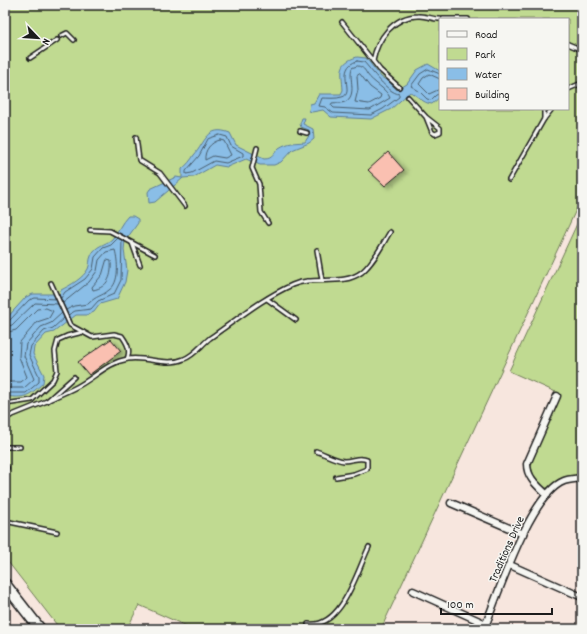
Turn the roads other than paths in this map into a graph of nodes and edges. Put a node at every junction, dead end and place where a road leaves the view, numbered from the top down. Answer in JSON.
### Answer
{"nodes":[{"id":1,"x":439,"y":19,"type":"edge"},
{"id":2,"x":342,"y":22,"type":"dead end"},
{"id":3,"x":61,"y":36,"type":"dead end"},
{"id":4,"x":57,"y":40,"type":"dead end"},
{"id":5,"x":74,"y":40,"type":"dead end"},
{"id":6,"x":569,"y":44,"type":"edge"},
{"id":7,"x":582,"y":50,"type":"edge"},
{"id":8,"x":30,"y":58,"type":"dead end"},
{"id":9,"x":374,"y":61,"type":"junction"},
{"id":10,"x":582,"y":82,"type":"edge"},
{"id":11,"x":399,"y":87,"type":"dead end"},
{"id":12,"x":569,"y":88,"type":"edge"},
{"id":13,"x":408,"y":97,"type":"dead end"},
{"id":14,"x":544,"y":110,"type":"edge"},
{"id":15,"x":551,"y":110,"type":"edge"},
{"id":16,"x":426,"y":117,"type":"junction"},
{"id":17,"x":544,"y":119,"type":"junction"},
{"id":18,"x":300,"y":131,"type":"dead end"},
{"id":19,"x":307,"y":133,"type":"dead end"},
{"id":20,"x":136,"y":137,"type":"dead end"},
{"id":21,"x":257,"y":148,"type":"dead end"},
{"id":22,"x":509,"y":180,"type":"dead end"},
{"id":23,"x":185,"y":206,"type":"dead end"},
{"id":24,"x":268,"y":223,"type":"dead end"},
{"id":25,"x":90,"y":230,"type":"dead end"},
{"id":26,"x":390,"y":232,"type":"dead end"},
{"id":27,"x":132,"y":243,"type":"junction"},
{"id":28,"x":317,"y":250,"type":"dead end"},
{"id":29,"x":155,"y":255,"type":"dead end"},
{"id":30,"x":140,"y":265,"type":"dead end"},
{"id":31,"x":322,"y":280,"type":"junction"},
{"id":32,"x":51,"y":283,"type":"dead end"},
{"id":33,"x":267,"y":299,"type":"junction"},
{"id":34,"x":296,"y":320,"type":"dead end"},
{"id":35,"x":83,"y":332,"type":"junction"},
{"id":36,"x":127,"y":359,"type":"junction"},
{"id":37,"x":74,"y":377,"type":"dead end"},
{"id":38,"x":557,"y":396,"type":"dead end"},
{"id":39,"x":47,"y":400,"type":"junction"},
{"id":40,"x":5,"y":404,"type":"edge"},
{"id":41,"x":5,"y":418,"type":"edge"},
{"id":42,"x":20,"y":447,"type":"dead end"},
{"id":43,"x":5,"y":448,"type":"edge"},
{"id":44,"x":316,"y":451,"type":"dead end"},
{"id":45,"x":336,"y":477,"type":"dead end"},
{"id":46,"x":582,"y":478,"type":"edge"},
{"id":47,"x":547,"y":495,"type":"junction"},
{"id":48,"x":451,"y":503,"type":"dead end"},
{"id":49,"x":5,"y":521,"type":"edge"},
{"id":50,"x":57,"y":532,"type":"dead end"},
{"id":51,"x":523,"y":534,"type":"junction"},
{"id":52,"x":369,"y":547,"type":"dead end"},
{"id":53,"x":510,"y":565,"type":"junction"},
{"id":54,"x":5,"y":584,"type":"edge"},
{"id":55,"x":413,"y":591,"type":"dead end"},
{"id":56,"x":582,"y":597,"type":"edge"},
{"id":57,"x":308,"y":624,"type":"dead end"},
{"id":58,"x":485,"y":627,"type":"edge"},
{"id":59,"x":40,"y":629,"type":"edge"}],
"edges":[{"from":1,"to":9,"type":"lane"},
{"from":2,"to":9,"type":"lane"},
{"from":3,"to":5,"type":"lane"},
{"from":4,"to":8,"type":"lane"},
{"from":6,"to":7,"type":"lane"},
{"from":9,"to":11,"type":"lane"},
{"from":10,"to":12,"type":"lane"},
{"from":13,"to":16,"type":"lane"},
{"from":14,"to":17,"type":"lane"},
{"from":15,"to":17,"type":"lane"},
{"from":16,"to":16,"type":"lane"},
{"from":17,"to":22,"type":"lane"},
{"from":18,"to":19,"type":"lane"},
{"from":20,"to":23,"type":"lane"},
{"from":21,"to":24,"type":"lane"},
{"from":25,"to":27,"type":"lane"},
{"from":26,"to":31,"type":"lane"},
{"from":27,"to":29,"type":"lane"},
{"from":27,"to":30,"type":"lane"},
{"from":28,"to":31,"type":"lane"},
{"from":31,"to":33,"type":"lane"},
{"from":32,"to":35,"type":"lane"},
{"from":33,"to":34,"type":"lane"},
{"from":33,"to":36,"type":"lane"},
{"from":35,"to":36,"type":"lane"},
{"from":35,"to":40,"type":"lane"},
{"from":36,"to":39,"type":"lane"},
{"from":37,"to":39,"type":"lane"},
{"from":38,"to":47,"type":"street"},
{"from":39,"to":41,"type":"lane"},
{"from":42,"to":43,"type":"lane"},
{"from":44,"to":45,"type":"lane"},
{"from":46,"to":47,"type":"street","name":"Traditions Drive"},
{"from":47,"to":51,"type":"street","name":"Traditions Drive"},
{"from":48,"to":51,"type":"street"},
{"from":49,"to":50,"type":"lane"},
{"from":51,"to":53,"type":"street","name":"Traditions Drive"},
{"from":52,"to":57,"type":"lane"},
{"from":53,"to":56,"type":"street"},
{"from":53,"to":58,"type":"street","name":"Traditions Drive"},
{"from":54,"to":59,"type":"main road"},
{"from":55,"to":58,"type":"street"}]}
